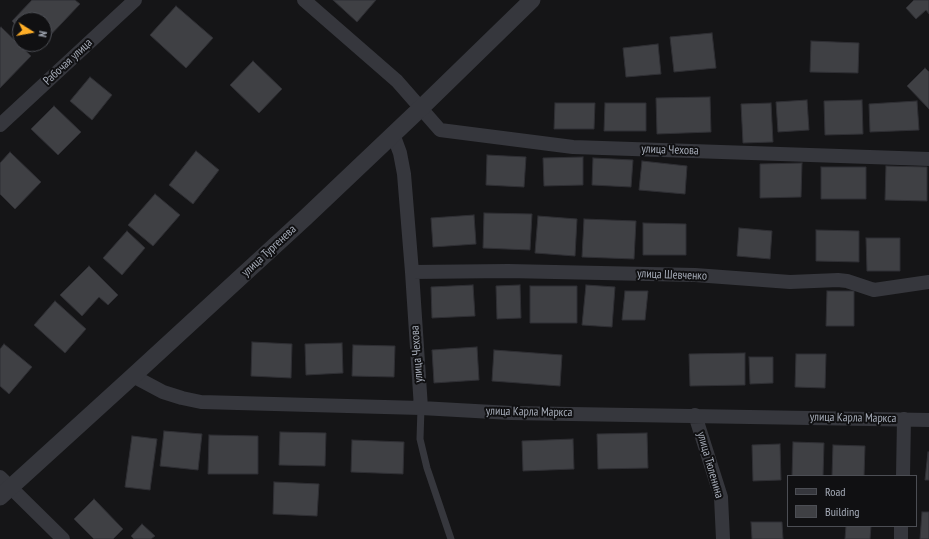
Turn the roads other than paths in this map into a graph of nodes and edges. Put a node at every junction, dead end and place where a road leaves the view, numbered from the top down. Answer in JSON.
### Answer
{"nodes":[{"id":1,"x":135,"y":0,"type":"edge"},
{"id":2,"x":304,"y":0,"type":"edge"},
{"id":3,"x":532,"y":0,"type":"edge"},
{"id":4,"x":421,"y":108,"type":"junction"},
{"id":5,"x":0,"y":125,"type":"edge"},
{"id":6,"x":393,"y":134,"type":"junction"},
{"id":7,"x":929,"y":159,"type":"edge"},
{"id":8,"x":412,"y":272,"type":"junction"},
{"id":9,"x":929,"y":282,"type":"edge"},
{"id":10,"x":133,"y":376,"type":"junction"},
{"id":11,"x":421,"y":408,"type":"junction"},
{"id":12,"x":695,"y":415,"type":"junction"},
{"id":13,"x":904,"y":419,"type":"junction"},
{"id":14,"x":929,"y":420,"type":"edge"},
{"id":15,"x":903,"y":475,"type":"edge"},
{"id":16,"x":3,"y":487,"type":"edge"},
{"id":17,"x":902,"y":527,"type":"edge"},
{"id":18,"x":63,"y":539,"type":"edge"},
{"id":19,"x":451,"y":539,"type":"edge"},
{"id":20,"x":723,"y":539,"type":"edge"},
{"id":21,"x":901,"y":539,"type":"edge"}],
"edges":[{"from":1,"to":5,"type":"street","name":"Рабочая улица"},
{"from":2,"to":4,"type":"street","name":"улица Чехова"},
{"from":3,"to":4,"type":"street","name":"улица Тургенева"},
{"from":4,"to":6,"type":"street","name":"улица Тургенева"},
{"from":4,"to":7,"type":"street","name":"улица Чехова"},
{"from":6,"to":8,"type":"street","name":"улица Чехова"},
{"from":6,"to":10,"type":"street","name":"улица Тургенева"},
{"from":8,"to":9,"type":"street","name":"улица Шевченко"},
{"from":8,"to":11,"type":"street","name":"улица Чехова"},
{"from":10,"to":11,"type":"street","name":"улица Карла Маркса"},
{"from":10,"to":16,"type":"street","name":"улица Тургенева"},
{"from":11,"to":12,"type":"street","name":"улица Карла Маркса"},
{"from":11,"to":19,"type":"lane"},
{"from":12,"to":13,"type":"street","name":"улица Карла Маркса"},
{"from":12,"to":20,"type":"street","name":"улица Тюленина"},
{"from":13,"to":14,"type":"street","name":"улица Карла Маркса"},
{"from":13,"to":15,"type":"street"},
{"from":16,"to":18,"type":"street"},
{"from":17,"to":21,"type":"street"}]}
